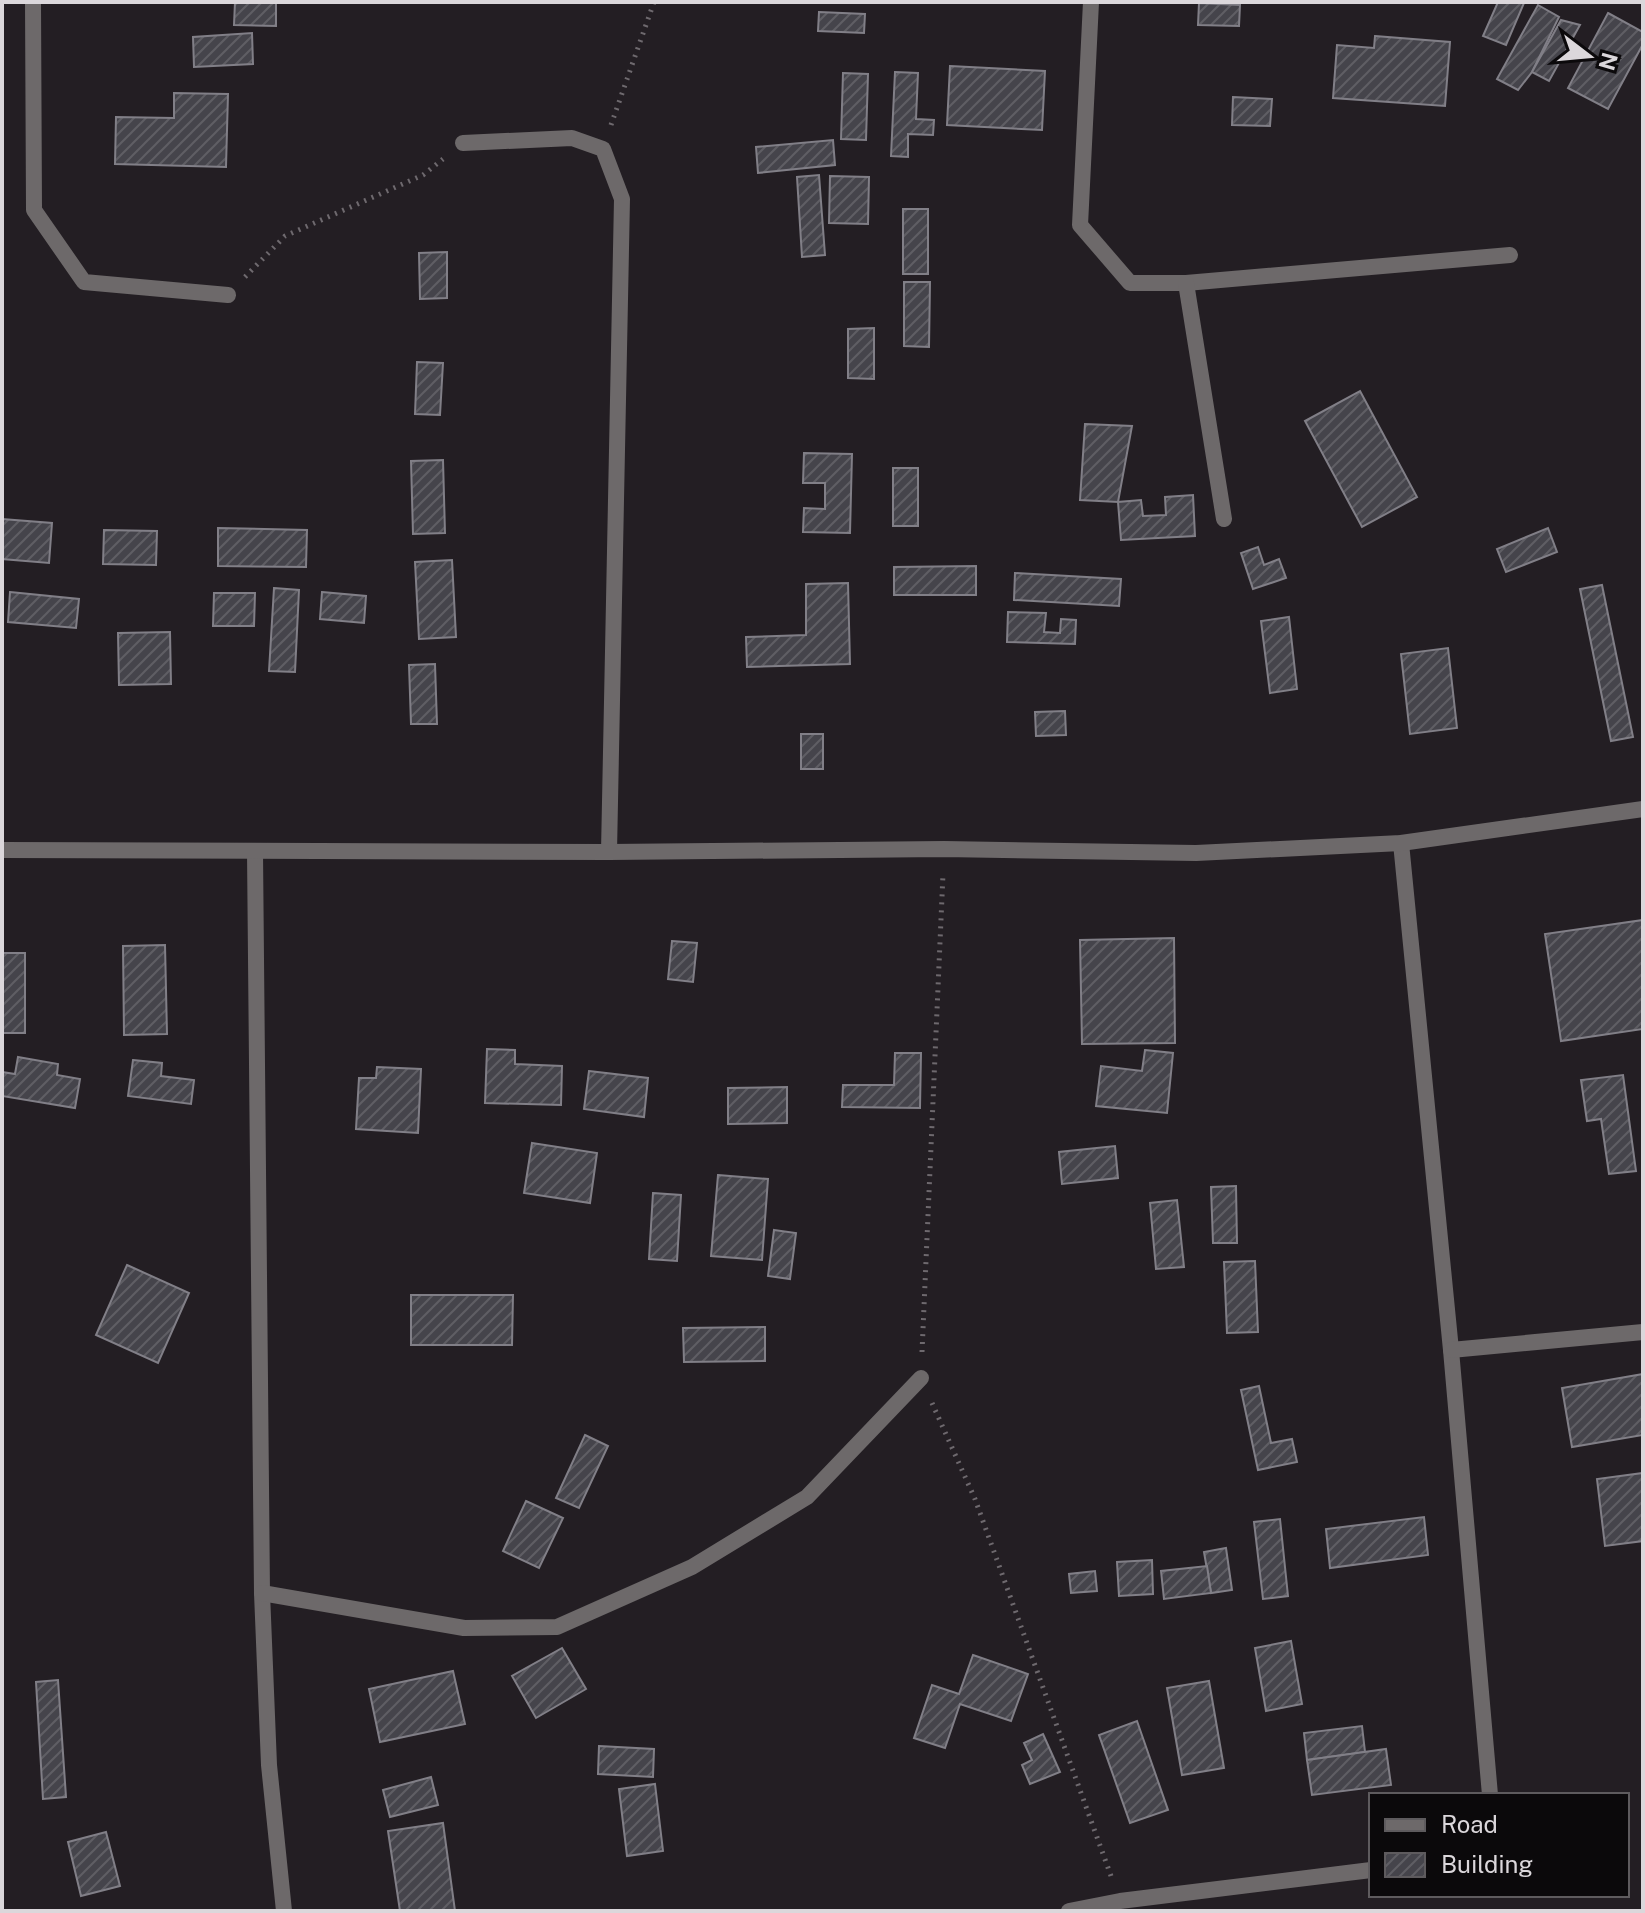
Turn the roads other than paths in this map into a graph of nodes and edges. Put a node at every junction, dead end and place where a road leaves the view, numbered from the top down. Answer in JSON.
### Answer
{"nodes":[{"id":1,"x":33,"y":2,"type":"edge"},
{"id":2,"x":1091,"y":2,"type":"edge"},
{"id":3,"x":463,"y":143,"type":"road end"},
{"id":4,"x":1510,"y":255,"type":"dead end"},
{"id":5,"x":1186,"y":283,"type":"junction"},
{"id":6,"x":228,"y":295,"type":"road end"},
{"id":7,"x":1224,"y":519,"type":"dead end"},
{"id":8,"x":1643,"y":809,"type":"edge"},
{"id":9,"x":1401,"y":843,"type":"junction"},
{"id":10,"x":2,"y":850,"type":"edge"},
{"id":11,"x":255,"y":852,"type":"junction"},
{"id":12,"x":609,"y":852,"type":"junction"},
{"id":13,"x":1643,"y":1332,"type":"edge"},
{"id":14,"x":1451,"y":1350,"type":"junction"},
{"id":15,"x":921,"y":1378,"type":"road end"},
{"id":16,"x":262,"y":1593,"type":"junction"},
{"id":17,"x":1490,"y":1793,"type":"edge"},
{"id":18,"x":1369,"y":1870,"type":"edge"},
{"id":19,"x":284,"y":1911,"type":"edge"},
{"id":20,"x":1069,"y":1911,"type":"edge"}],
"edges":[{"from":1,"to":6,"type":"street"},
{"from":2,"to":5,"type":"street"},
{"from":3,"to":12,"type":"street"},
{"from":4,"to":5,"type":"street"},
{"from":5,"to":7,"type":"street"},
{"from":8,"to":9,"type":"street"},
{"from":9,"to":12,"type":"street"},
{"from":9,"to":14,"type":"street"},
{"from":10,"to":11,"type":"street"},
{"from":11,"to":12,"type":"street"},
{"from":11,"to":16,"type":"street"},
{"from":13,"to":14,"type":"street"},
{"from":14,"to":17,"type":"street"},
{"from":15,"to":16,"type":"street"},
{"from":16,"to":19,"type":"street"},
{"from":18,"to":20,"type":"street"}]}
